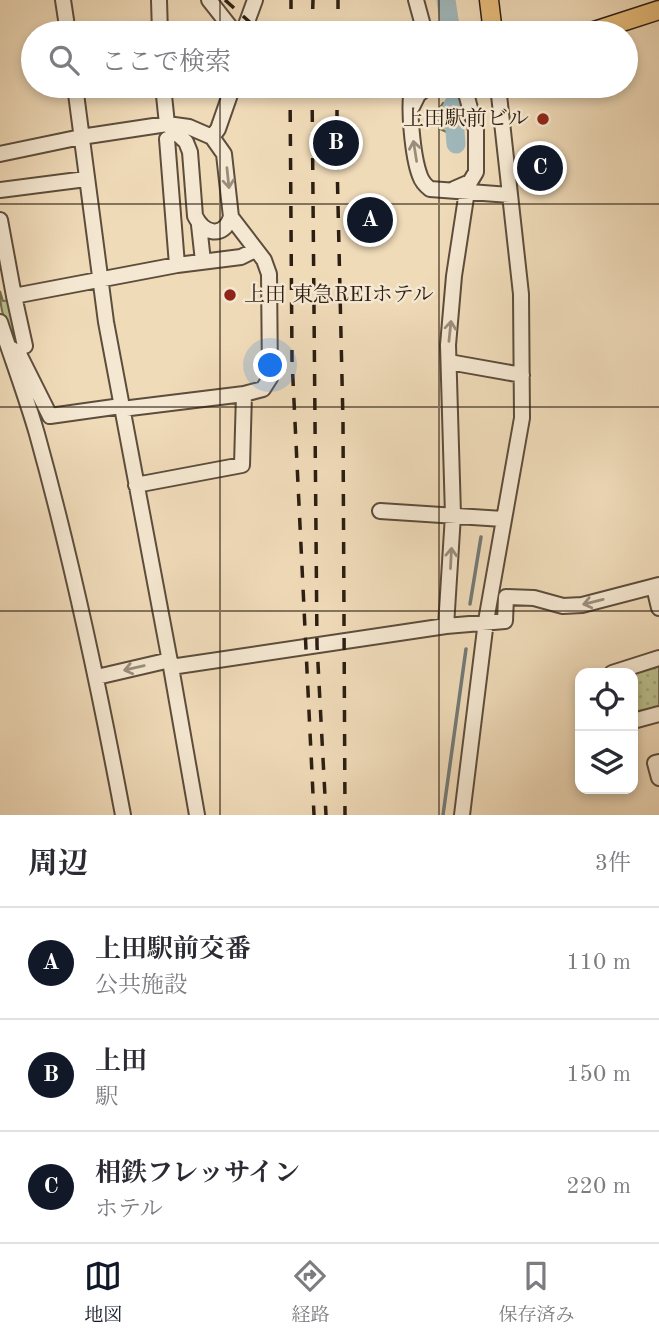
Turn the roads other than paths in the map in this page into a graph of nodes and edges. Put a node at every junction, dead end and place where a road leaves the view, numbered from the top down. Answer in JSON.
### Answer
{"nodes":[{"id":1,"x":63,"y":0,"type":"edge"},
{"id":2,"x":159,"y":0,"type":"edge"},
{"id":3,"x":209,"y":0,"type":"edge"},
{"id":4,"x":255,"y":0,"type":"edge"},
{"id":5,"x":416,"y":0,"type":"edge"},
{"id":6,"x":489,"y":0,"type":"edge"},
{"id":7,"x":659,"y":10,"type":"edge"},
{"id":8,"x":66,"y":21,"type":"edge"},
{"id":9,"x":160,"y":21,"type":"edge"},
{"id":10,"x":225,"y":21,"type":"edge"},
{"id":11,"x":247,"y":21,"type":"edge"},
{"id":12,"x":422,"y":21,"type":"edge"},
{"id":13,"x":492,"y":21,"type":"edge"},
{"id":14,"x":625,"y":21,"type":"edge"},
{"id":15,"x":76,"y":98,"type":"edge"},
{"id":16,"x":164,"y":98,"type":"edge"},
{"id":17,"x":229,"y":98,"type":"edge"},
{"id":18,"x":412,"y":98,"type":"edge"},
{"id":19,"x":416,"y":98,"type":"edge"},
{"id":20,"x":464,"y":98,"type":"edge"},
{"id":21,"x":499,"y":98,"type":"edge"},
{"id":22,"x":411,"y":112,"type":"junction"},
{"id":23,"x":167,"y":132,"type":"junction"},
{"id":24,"x":209,"y":136,"type":"junction"},
{"id":25,"x":81,"y":138,"type":"junction"},
{"id":26,"x":190,"y":152,"type":"junction"},
{"id":27,"x":0,"y":155,"type":"edge"},
{"id":28,"x":476,"y":172,"type":"junction"},
{"id":29,"x":86,"y":178,"type":"junction"},
{"id":30,"x":192,"y":186,"type":"junction"},
{"id":31,"x":171,"y":187,"type":"junction"},
{"id":32,"x":0,"y":190,"type":"edge"},
{"id":33,"x":460,"y":190,"type":"junction"},
{"id":34,"x":493,"y":194,"type":"junction"},
{"id":35,"x":510,"y":195,"type":"junction"},
{"id":36,"x":231,"y":217,"type":"junction"},
{"id":37,"x":0,"y":220,"type":"edge"},
{"id":38,"x":200,"y":225,"type":"junction"},
{"id":39,"x":256,"y":250,"type":"junction"},
{"id":40,"x":203,"y":261,"type":"junction"},
{"id":41,"x":177,"y":265,"type":"junction"},
{"id":42,"x":99,"y":279,"type":"junction"},
{"id":43,"x":15,"y":296,"type":"junction"},
{"id":44,"x":0,"y":322,"type":"edge"},
{"id":45,"x":8,"y":346,"type":"junction"},
{"id":46,"x":25,"y":346,"type":"dead end"},
{"id":47,"x":449,"y":362,"type":"junction"},
{"id":48,"x":522,"y":374,"type":"junction"},
{"id":49,"x":243,"y":394,"type":"junction"},
{"id":50,"x":122,"y":407,"type":"junction"},
{"id":51,"x":136,"y":485,"type":"junction"},
{"id":52,"x":380,"y":511,"type":"dead end"},
{"id":53,"x":453,"y":515,"type":"junction"},
{"id":54,"x":503,"y":519,"type":"junction"},
{"id":55,"x":656,"y":586,"type":"edge"},
{"id":56,"x":659,"y":608,"type":"edge"},
{"id":57,"x":486,"y":621,"type":"junction"},
{"id":58,"x":446,"y":626,"type":"junction"},
{"id":59,"x":659,"y":658,"type":"edge"},
{"id":60,"x":171,"y":664,"type":"junction"},
{"id":61,"x":628,"y":668,"type":"edge"},
{"id":62,"x":97,"y":677,"type":"junction"},
{"id":63,"x":659,"y":714,"type":"edge"},
{"id":64,"x":638,"y":720,"type":"edge"},
{"id":65,"x":659,"y":762,"type":"edge"},
{"id":66,"x":659,"y":778,"type":"edge"},
{"id":67,"x":123,"y":815,"type":"edge"},
{"id":68,"x":197,"y":815,"type":"edge"},
{"id":69,"x":462,"y":815,"type":"edge"}],
"edges":[{"from":1,"to":8,"type":"street"},
{"from":2,"to":9,"type":"street"},
{"from":3,"to":10,"type":"street"},
{"from":4,"to":11,"type":"street"},
{"from":5,"to":12,"type":"street"},
{"from":6,"to":13,"type":"main road"},
{"from":7,"to":14,"type":"main road"},
{"from":15,"to":25,"type":"street"},
{"from":16,"to":23,"type":"street"},
{"from":17,"to":24,"type":"street"},
{"from":18,"to":22,"type":"street"},
{"from":19,"to":22,"type":"street"},
{"from":20,"to":28,"type":"street"},
{"from":21,"to":35,"type":"street"},
{"from":33,"to":22,"type":"street","one_way":true},
{"from":23,"to":24,"type":"street"},
{"from":23,"to":25,"type":"street"},
{"from":23,"to":26,"type":"street"},
{"from":23,"to":31,"type":"street"},
{"from":24,"to":26,"type":"street"},
{"from":24,"to":36,"type":"street","one_way":true},
{"from":25,"to":27,"type":"street"},
{"from":25,"to":29,"type":"street"},
{"from":26,"to":30,"type":"street"},
{"from":28,"to":33,"type":"street"},
{"from":28,"to":34,"type":"street"},
{"from":29,"to":32,"type":"street"},
{"from":29,"to":42,"type":"street"},
{"from":30,"to":31,"type":"street"},
{"from":30,"to":38,"type":"street"},
{"from":31,"to":41,"type":"street"},
{"from":33,"to":34,"type":"street"},
{"from":47,"to":33,"type":"street","one_way":true},
{"from":34,"to":35,"type":"street"},
{"from":35,"to":48,"type":"street"},
{"from":36,"to":38,"type":"street"},
{"from":36,"to":39,"type":"street"},
{"from":37,"to":43,"type":"street"},
{"from":38,"to":40,"type":"street"},
{"from":39,"to":40,"type":"street"},
{"from":39,"to":49,"type":"street"},
{"from":40,"to":41,"type":"street"},
{"from":41,"to":42,"type":"street"},
{"from":42,"to":43,"type":"street"},
{"from":42,"to":50,"type":"street"},
{"from":43,"to":46,"type":"street"},
{"from":44,"to":45,"type":"street"},
{"from":45,"to":50,"type":"street"},
{"from":45,"to":62,"type":"street"},
{"from":47,"to":48,"type":"street"},
{"from":47,"to":53,"type":"street"},
{"from":48,"to":54,"type":"street"},
{"from":49,"to":50,"type":"street"},
{"from":49,"to":51,"type":"street"},
{"from":50,"to":51,"type":"street"},
{"from":51,"to":60,"type":"street"},
{"from":52,"to":53,"type":"street"},
{"from":53,"to":54,"type":"street"},
{"from":58,"to":53,"type":"street","one_way":true},
{"from":54,"to":57,"type":"street"},
{"from":55,"to":56,"type":"street"},
{"from":55,"to":57,"type":"street","one_way":true},
{"from":57,"to":58,"type":"street"},
{"from":57,"to":69,"type":"street"},
{"from":58,"to":60,"type":"street"},
{"from":59,"to":61,"type":"street"},
{"from":60,"to":62,"type":"street","one_way":true},
{"from":60,"to":68,"type":"street"},
{"from":62,"to":67,"type":"street"},
{"from":63,"to":64,"type":"street"},
{"from":65,"to":66,"type":"street"}]}
